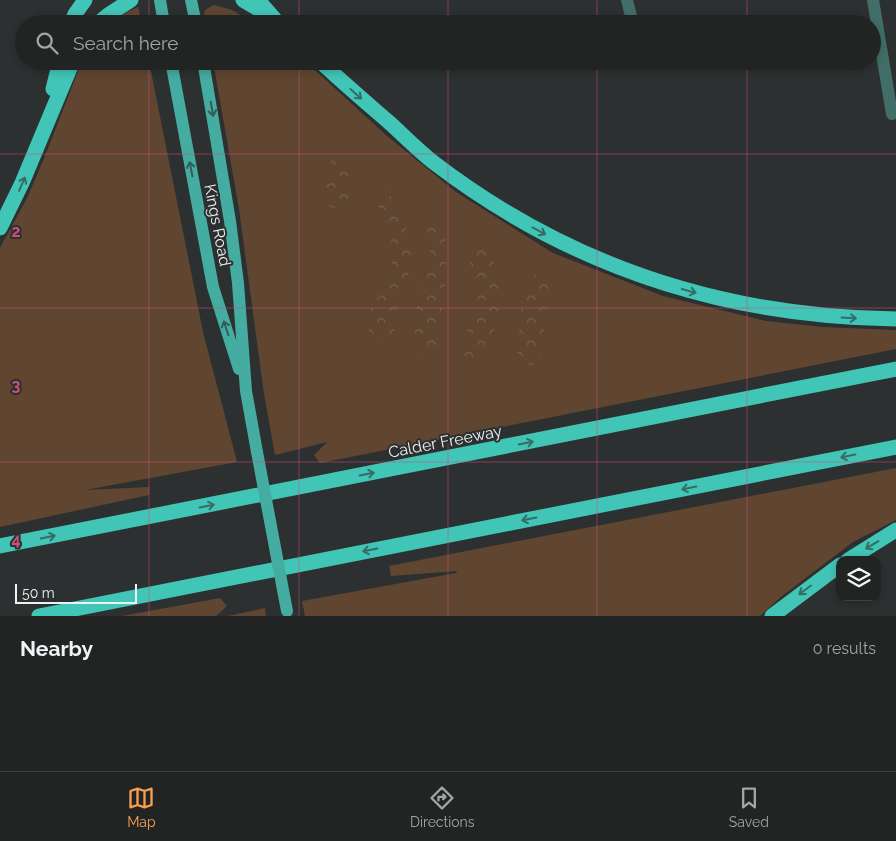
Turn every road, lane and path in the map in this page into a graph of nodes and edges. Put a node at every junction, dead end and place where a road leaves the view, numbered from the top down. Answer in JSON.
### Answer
{"nodes":[{"id":1,"x":84,"y":0,"type":"edge"},
{"id":2,"x":131,"y":0,"type":"edge"},
{"id":3,"x":160,"y":0,"type":"edge"},
{"id":4,"x":192,"y":0,"type":"edge"},
{"id":5,"x":243,"y":0,"type":"edge"},
{"id":6,"x":258,"y":0,"type":"edge"},
{"id":7,"x":627,"y":0,"type":"edge"},
{"id":8,"x":873,"y":0,"type":"edge"},
{"id":9,"x":75,"y":15,"type":"edge"},
{"id":10,"x":108,"y":15,"type":"edge"},
{"id":11,"x":162,"y":15,"type":"edge"},
{"id":12,"x":194,"y":15,"type":"edge"},
{"id":13,"x":267,"y":15,"type":"edge"},
{"id":14,"x":271,"y":15,"type":"edge"},
{"id":15,"x":631,"y":15,"type":"edge"},
{"id":16,"x":876,"y":15,"type":"edge"},
{"id":17,"x":881,"y":48,"type":"edge"},
{"id":18,"x":58,"y":70,"type":"edge"},
{"id":19,"x":69,"y":70,"type":"edge"},
{"id":20,"x":173,"y":70,"type":"edge"},
{"id":21,"x":205,"y":70,"type":"edge"},
{"id":22,"x":330,"y":70,"type":"edge"},
{"id":23,"x":892,"y":114,"type":"dead end"},
{"id":24,"x":41,"y":139,"type":"junction"},
{"id":25,"x":0,"y":228,"type":"edge"},
{"id":26,"x":896,"y":319,"type":"edge"},
{"id":27,"x":896,"y":369,"type":"edge"},
{"id":28,"x":246,"y":391,"type":"junction"},
{"id":29,"x":896,"y":447,"type":"edge"},
{"id":30,"x":896,"y":530,"type":"edge"},
{"id":31,"x":0,"y":546,"type":"edge"},
{"id":32,"x":854,"y":556,"type":"edge"},
{"id":33,"x":836,"y":568,"type":"edge"},
{"id":34,"x":288,"y":614,"type":"edge"},
{"id":35,"x":39,"y":616,"type":"edge"},
{"id":36,"x":772,"y":616,"type":"edge"}],
"edges":[{"from":1,"to":9,"type":"highway"},
{"from":2,"to":10,"type":"highway"},
{"from":3,"to":11,"type":"main road"},
{"from":4,"to":12,"type":"main road"},
{"from":5,"to":13,"type":"highway"},
{"from":6,"to":14,"type":"highway"},
{"from":7,"to":15,"type":"street"},
{"from":8,"to":16,"type":"street"},
{"from":17,"to":23,"type":"street"},
{"from":18,"to":24,"type":"highway"},
{"from":19,"to":24,"type":"highway"},
{"from":28,"to":20,"type":"main road","name":"Kings Road","one_way":true},
{"from":21,"to":28,"type":"main road","name":"Kings Road","one_way":true},
{"from":22,"to":26,"type":"highway","one_way":true},
{"from":25,"to":24,"type":"highway","one_way":true},
{"from":31,"to":27,"type":"highway","name":"Calder Freeway","one_way":true},
{"from":28,"to":34,"type":"main road","name":"Kings Road","bridge":true},
{"from":29,"to":35,"type":"highway","one_way":true},
{"from":30,"to":32,"type":"highway","one_way":true},
{"from":33,"to":36,"type":"highway","one_way":true}]}
